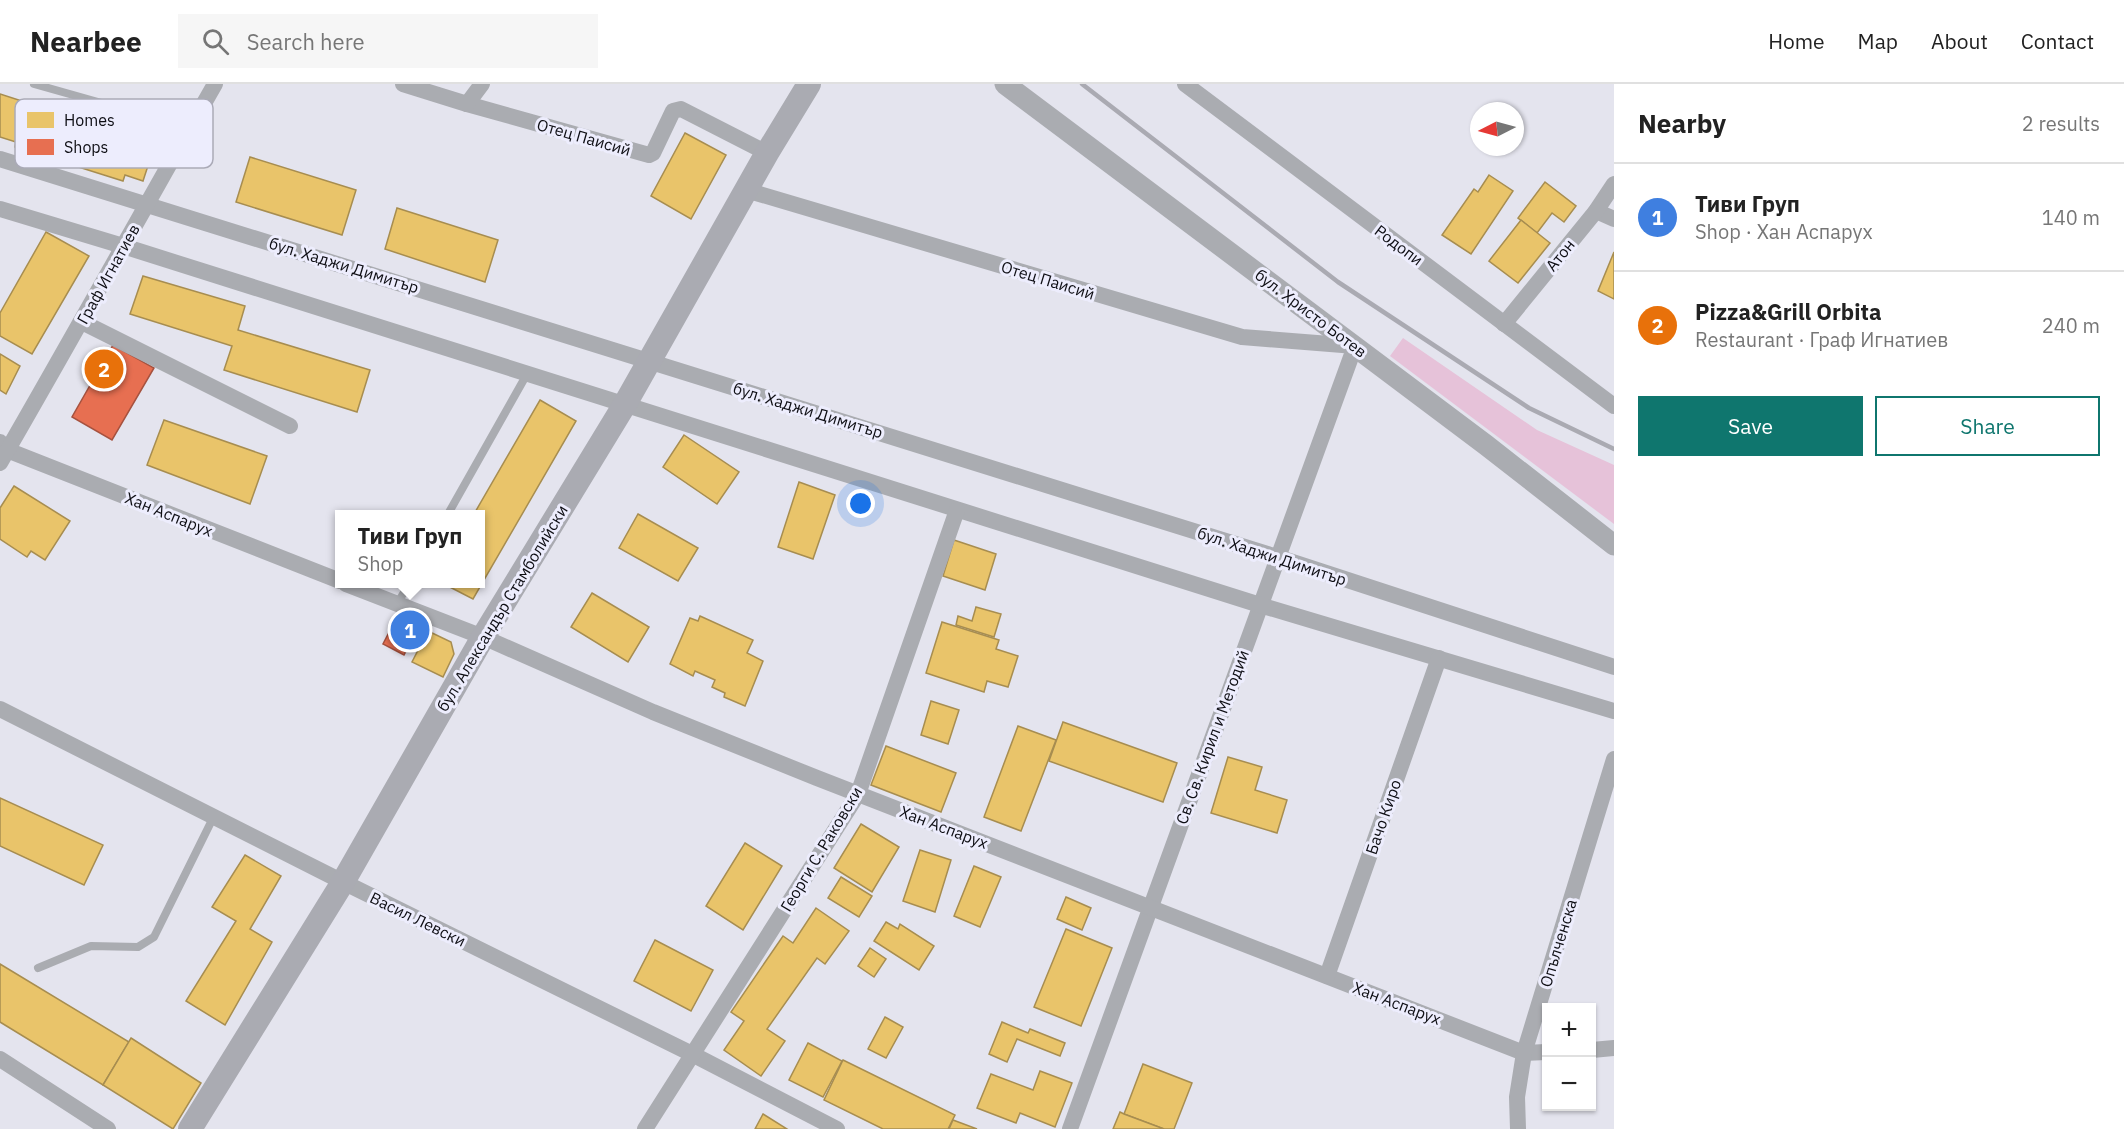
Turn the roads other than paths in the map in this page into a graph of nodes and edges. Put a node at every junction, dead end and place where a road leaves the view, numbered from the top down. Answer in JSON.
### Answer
{"nodes":[{"id":1,"x":34,"y":84,"type":"edge"},
{"id":2,"x":215,"y":84,"type":"edge"},
{"id":3,"x":403,"y":84,"type":"edge"},
{"id":4,"x":482,"y":84,"type":"edge"},
{"id":5,"x":810,"y":84,"type":"edge"},
{"id":6,"x":1005,"y":84,"type":"edge"},
{"id":7,"x":1185,"y":84,"type":"edge"},
{"id":8,"x":87,"y":99,"type":"edge"},
{"id":9,"x":206,"y":99,"type":"edge"},
{"id":10,"x":467,"y":105,"type":"junction"},
{"id":11,"x":767,"y":153,"type":"junction"},
{"id":12,"x":0,"y":159,"type":"edge"},
{"id":13,"x":15,"y":164,"type":"edge"},
{"id":14,"x":29,"y":168,"type":"edge"},
{"id":15,"x":167,"y":168,"type":"edge"},
{"id":16,"x":1614,"y":184,"type":"edge"},
{"id":17,"x":746,"y":190,"type":"junction"},
{"id":18,"x":146,"y":204,"type":"junction"},
{"id":19,"x":0,"y":209,"type":"edge"},
{"id":20,"x":1596,"y":211,"type":"junction"},
{"id":21,"x":1614,"y":219,"type":"edge"},
{"id":22,"x":123,"y":246,"type":"junction"},
{"id":23,"x":82,"y":322,"type":"junction"},
{"id":24,"x":1504,"y":324,"type":"junction"},
{"id":25,"x":1355,"y":346,"type":"junction"},
{"id":26,"x":649,"y":360,"type":"junction"},
{"id":27,"x":527,"y":374,"type":"junction"},
{"id":28,"x":625,"y":404,"type":"junction"},
{"id":29,"x":1614,"y":406,"type":"edge"},
{"id":30,"x":290,"y":426,"type":"dead end"},
{"id":31,"x":2,"y":452,"type":"edge"},
{"id":32,"x":450,"y":510,"type":"edge"},
{"id":33,"x":957,"y":510,"type":"junction"},
{"id":34,"x":1614,"y":545,"type":"edge"},
{"id":35,"x":1277,"y":557,"type":"junction"},
{"id":36,"x":335,"y":579,"type":"edge"},
{"id":37,"x":356,"y":588,"type":"edge"},
{"id":38,"x":407,"y":588,"type":"edge"},
{"id":39,"x":397,"y":604,"type":"junction"},
{"id":40,"x":1260,"y":605,"type":"junction"},
{"id":41,"x":483,"y":637,"type":"junction"},
{"id":42,"x":1439,"y":658,"type":"junction"},
{"id":43,"x":1614,"y":667,"type":"edge"},
{"id":44,"x":0,"y":708,"type":"edge"},
{"id":45,"x":1614,"y":711,"type":"edge"},
{"id":46,"x":1614,"y":759,"type":"edge"},
{"id":47,"x":858,"y":794,"type":"junction"},
{"id":48,"x":214,"y":816,"type":"junction"},
{"id":49,"x":343,"y":882,"type":"junction"},
{"id":50,"x":1150,"y":907,"type":"junction"},
{"id":51,"x":39,"y":968,"type":"dead end"},
{"id":52,"x":1327,"y":976,"type":"junction"},
{"id":53,"x":1614,"y":1048,"type":"edge"},
{"id":54,"x":1596,"y":1050,"type":"edge"},
{"id":55,"x":1542,"y":1052,"type":"edge"},
{"id":56,"x":1524,"y":1053,"type":"junction"},
{"id":57,"x":692,"y":1054,"type":"junction"},
{"id":58,"x":0,"y":1059,"type":"edge"},
{"id":59,"x":108,"y":1129,"type":"edge"},
{"id":60,"x":190,"y":1129,"type":"edge"},
{"id":61,"x":645,"y":1129,"type":"edge"},
{"id":62,"x":837,"y":1129,"type":"edge"},
{"id":63,"x":1070,"y":1129,"type":"edge"},
{"id":64,"x":1518,"y":1129,"type":"edge"}],
"edges":[{"from":1,"to":8,"type":"lane"},
{"from":2,"to":9,"type":"street","name":"Граф Игнатиев"},
{"from":3,"to":10,"type":"street","name":"Отец Паисий"},
{"from":4,"to":10,"type":"street"},
{"from":5,"to":11,"type":"main road","name":"бул. Александър Стамболийски"},
{"from":6,"to":25,"type":"street","name":"бул. Христо Ботев"},
{"from":7,"to":24,"type":"street","name":"Родопи"},
{"from":10,"to":11,"type":"street","name":"Отец Паисий"},
{"from":11,"to":17,"type":"main road","name":"бул. Александър Стамболийски"},
{"from":12,"to":13,"type":"street","name":"бул. Хаджи Димитър"},
{"from":14,"to":18,"type":"street","name":"бул. Хаджи Димитър"},
{"from":15,"to":18,"type":"street","name":"Граф Игнатиев"},
{"from":16,"to":20,"type":"street","name":"Атон"},
{"from":17,"to":25,"type":"street","name":"Отец Паисий"},
{"from":17,"to":26,"type":"main road","name":"бул. Александър Стамболийски"},
{"from":18,"to":22,"type":"street","name":"Граф Игнатиев"},
{"from":18,"to":26,"type":"street","name":"бул. Хаджи Димитър"},
{"from":19,"to":22,"type":"street"},
{"from":20,"to":21,"type":"street"},
{"from":20,"to":24,"type":"street","name":"Атон"},
{"from":22,"to":23,"type":"street","name":"Граф Игнатиев"},
{"from":22,"to":27,"type":"street"},
{"from":23,"to":30,"type":"street"},
{"from":23,"to":31,"type":"street","name":"Граф Игнатиев"},
{"from":24,"to":29,"type":"street","name":"Родопи"},
{"from":25,"to":34,"type":"street","name":"бул. Христо Ботев"},
{"from":25,"to":35,"type":"street","name":"Св. Св. Кирил и Методий"},
{"from":26,"to":28,"type":"main road","name":"бул. Александър Стамболийски"},
{"from":26,"to":35,"type":"street","name":"бул. Хаджи Димитър"},
{"from":27,"to":28,"type":"street"},
{"from":27,"to":32,"type":"lane"},
{"from":28,"to":33,"type":"street"},
{"from":28,"to":41,"type":"main road","name":"бул. Александър Стамболийски"},
{"from":31,"to":36,"type":"street","name":"Хан Аспарух"},
{"from":33,"to":40,"type":"street"},
{"from":33,"to":47,"type":"street","name":"Георги С. Раковски"},
{"from":35,"to":40,"type":"street","name":"Св. Св. Кирил и Методий"},
{"from":35,"to":43,"type":"street","name":"бул. Хаджи Димитър"},
{"from":37,"to":39,"type":"street","name":"Хан Аспарух"},
{"from":38,"to":39,"type":"lane"},
{"from":39,"to":41,"type":"street","name":"Хан Аспарух"},
{"from":40,"to":42,"type":"street"},
{"from":40,"to":50,"type":"street","name":"Св. Св. Кирил и Методий"},
{"from":41,"to":47,"type":"street","name":"Хан Аспарух"},
{"from":41,"to":49,"type":"main road","name":"бул. Александър Стамболийски"},
{"from":42,"to":45,"type":"street"},
{"from":42,"to":52,"type":"street","name":"Бачо Киро"},
{"from":44,"to":48,"type":"street","name":"Васил Левски"},
{"from":46,"to":56,"type":"street","name":"Опълченска"},
{"from":47,"to":50,"type":"street","name":"Хан Аспарух"},
{"from":47,"to":57,"type":"street","name":"Георги С. Раковски"},
{"from":48,"to":49,"type":"street","name":"Васил Левски"},
{"from":48,"to":51,"type":"lane"},
{"from":49,"to":57,"type":"street","name":"Васил Левски"},
{"from":49,"to":60,"type":"main road","name":"бул. Александър Стамболийски"},
{"from":50,"to":52,"type":"street","name":"Хан Аспарух"},
{"from":50,"to":63,"type":"street","name":"Св. Св. Кирил и Методий"},
{"from":52,"to":56,"type":"street","name":"Хан Аспарух"},
{"from":53,"to":54,"type":"street"},
{"from":55,"to":56,"type":"street","name":"Хан Аспарух"},
{"from":56,"to":64,"type":"street","name":"Опълченска"},
{"from":57,"to":61,"type":"street","name":"Георги С. Раковски"},
{"from":57,"to":62,"type":"street","name":"Васил Левски"},
{"from":58,"to":59,"type":"street"}]}
